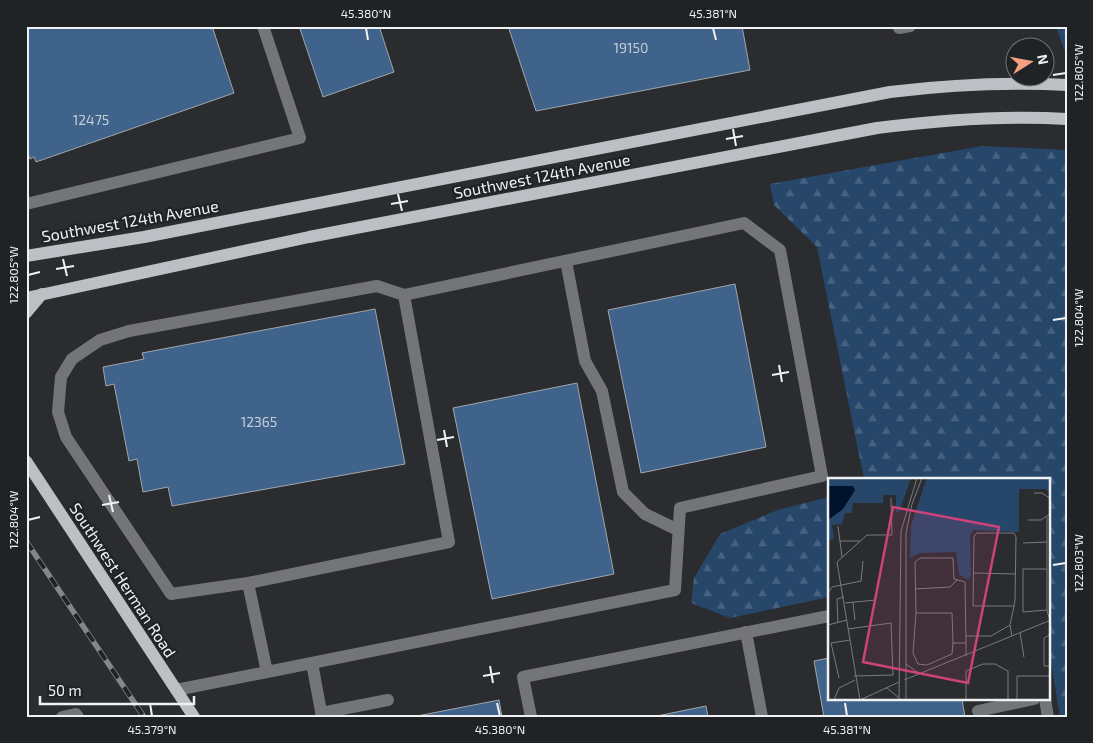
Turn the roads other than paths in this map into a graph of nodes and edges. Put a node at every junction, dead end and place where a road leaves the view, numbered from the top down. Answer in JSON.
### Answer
{"nodes":[{"id":1,"x":263,"y":26,"type":"edge"},
{"id":2,"x":899,"y":26,"type":"edge"},
{"id":3,"x":910,"y":26,"type":"edge"},
{"id":4,"x":1067,"y":85,"type":"edge"},
{"id":5,"x":1067,"y":119,"type":"edge"},
{"id":6,"x":26,"y":204,"type":"edge"},
{"id":7,"x":26,"y":256,"type":"edge"},
{"id":8,"x":566,"y":261,"type":"junction"},
{"id":9,"x":42,"y":294,"type":"junction"},
{"id":10,"x":404,"y":295,"type":"junction"},
{"id":11,"x":26,"y":298,"type":"edge"},
{"id":12,"x":26,"y":313,"type":"edge"},
{"id":13,"x":26,"y":461,"type":"edge"},
{"id":14,"x":678,"y":530,"type":"junction"},
{"id":15,"x":248,"y":583,"type":"junction"},
{"id":16,"x":828,"y":616,"type":"edge"},
{"id":17,"x":746,"y":632,"type":"junction"},
{"id":18,"x":312,"y":663,"type":"junction"},
{"id":19,"x":267,"y":672,"type":"junction"},
{"id":20,"x":176,"y":690,"type":"junction"},
{"id":21,"x":388,"y":700,"type":"dead end"},
{"id":22,"x":1029,"y":700,"type":"edge"},
{"id":23,"x":1045,"y":700,"type":"edge"},
{"id":24,"x":978,"y":711,"type":"dead end"},
{"id":25,"x":322,"y":715,"type":"edge"},
{"id":26,"x":62,"y":717,"type":"edge"},
{"id":27,"x":78,"y":717,"type":"edge"},
{"id":28,"x":194,"y":717,"type":"edge"},
{"id":29,"x":531,"y":717,"type":"edge"},
{"id":30,"x":762,"y":717,"type":"edge"},
{"id":31,"x":1048,"y":717,"type":"edge"}],
"edges":[{"from":1,"to":6,"type":"lane"},
{"from":2,"to":3,"type":"lane"},
{"from":4,"to":7,"type":"main road","name":"Southwest 124th Avenue"},
{"from":5,"to":9,"type":"main road","name":"Southwest 124th Avenue"},
{"from":8,"to":10,"type":"lane"},
{"from":8,"to":14,"type":"lane"},
{"from":8,"to":14,"type":"lane"},
{"from":9,"to":11,"type":"main road","name":"Southwest 124th Avenue"},
{"from":9,"to":12,"type":"main road"},
{"from":10,"to":15,"type":"lane"},
{"from":10,"to":15,"type":"lane"},
{"from":13,"to":20,"type":"main road","name":"Southwest Herman Road"},
{"from":14,"to":18,"type":"lane"},
{"from":15,"to":19,"type":"lane"},
{"from":16,"to":17,"type":"lane"},
{"from":17,"to":29,"type":"lane"},
{"from":17,"to":30,"type":"lane"},
{"from":18,"to":19,"type":"lane"},
{"from":18,"to":25,"type":"lane"},
{"from":19,"to":20,"type":"lane"},
{"from":20,"to":28,"type":"main road","name":"Southwest Herman Road"},
{"from":21,"to":25,"type":"lane"},
{"from":22,"to":24,"type":"lane"},
{"from":23,"to":31,"type":"lane"},
{"from":26,"to":27,"type":"lane"}]}
